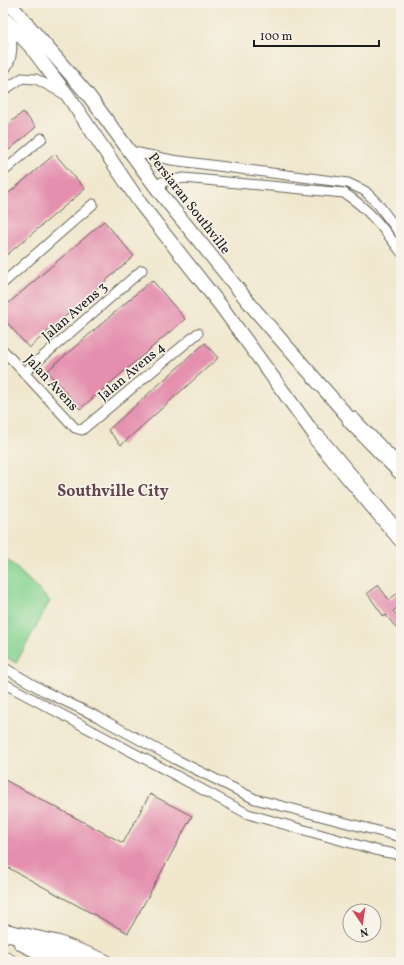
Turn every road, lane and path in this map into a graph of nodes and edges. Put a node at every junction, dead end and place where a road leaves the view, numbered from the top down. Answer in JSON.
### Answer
{"nodes":[{"id":1,"x":9,"y":3,"type":"edge"},
{"id":2,"x":7,"y":21,"type":"edge"},
{"id":3,"x":3,"y":71,"type":"edge"},
{"id":4,"x":3,"y":90,"type":"edge"},
{"id":5,"x":68,"y":96,"type":"junction"},
{"id":6,"x":42,"y":138,"type":"dead end"},
{"id":7,"x":129,"y":151,"type":"junction"},
{"id":8,"x":3,"y":172,"type":"edge"},
{"id":9,"x":161,"y":194,"type":"junction"},
{"id":10,"x":93,"y":204,"type":"dead end"},
{"id":11,"x":401,"y":235,"type":"edge"},
{"id":12,"x":401,"y":252,"type":"edge"},
{"id":13,"x":142,"y":270,"type":"dead end"},
{"id":14,"x":3,"y":283,"type":"edge"},
{"id":15,"x":198,"y":333,"type":"dead end"},
{"id":16,"x":3,"y":350,"type":"edge"},
{"id":17,"x":24,"y":372,"type":"junction"},
{"id":18,"x":351,"y":420,"type":"joint"},
{"id":19,"x":82,"y":430,"type":"joint"},
{"id":20,"x":317,"y":438,"type":"joint"},
{"id":21,"x":401,"y":471,"type":"edge"},
{"id":22,"x":401,"y":538,"type":"edge"},
{"id":23,"x":3,"y":667,"type":"edge"},
{"id":24,"x":3,"y":682,"type":"edge"},
{"id":25,"x":255,"y":799,"type":"junction"},
{"id":26,"x":248,"y":814,"type":"junction"},
{"id":27,"x":401,"y":837,"type":"edge"},
{"id":28,"x":401,"y":855,"type":"edge"},
{"id":29,"x":5,"y":932,"type":"edge"},
{"id":30,"x":3,"y":960,"type":"edge"},
{"id":31,"x":8,"y":962,"type":"edge"},
{"id":32,"x":62,"y":962,"type":"edge"},
{"id":33,"x":103,"y":962,"type":"edge"}],
"edges":[{"from":1,"to":7,"type":"main road","name":"Persiaran Southville"},
{"from":2,"to":3,"type":"street"},
{"from":2,"to":5,"type":"main road"},
{"from":4,"to":5,"type":"street"},
{"from":5,"to":20,"type":"main road"},
{"from":6,"to":8,"type":"street"},
{"from":7,"to":9,"type":"main road","name":"Persiaran Southville"},
{"from":7,"to":11,"type":"street"},
{"from":9,"to":12,"type":"street"},
{"from":9,"to":18,"type":"main road","name":"Persiaran Southville"},
{"from":10,"to":14,"type":"street"},
{"from":13,"to":17,"type":"street","name":"Jalan Avens 3"},
{"from":15,"to":19,"type":"street","name":"Jalan Avens 4"},
{"from":16,"to":17,"type":"street","name":"Jalan Avens"},
{"from":17,"to":19,"type":"street","name":"Jalan Avens"},
{"from":18,"to":21,"type":"highway"},
{"from":20,"to":22,"type":"highway"},
{"from":23,"to":25,"type":"street"},
{"from":24,"to":26,"type":"street"},
{"from":25,"to":26,"type":"street"},
{"from":25,"to":27,"type":"street"},
{"from":26,"to":28,"type":"street"},
{"from":29,"to":32,"type":"highway"},
{"from":29,"to":33,"type":"highway"},
{"from":30,"to":31,"type":"highway"}]}
